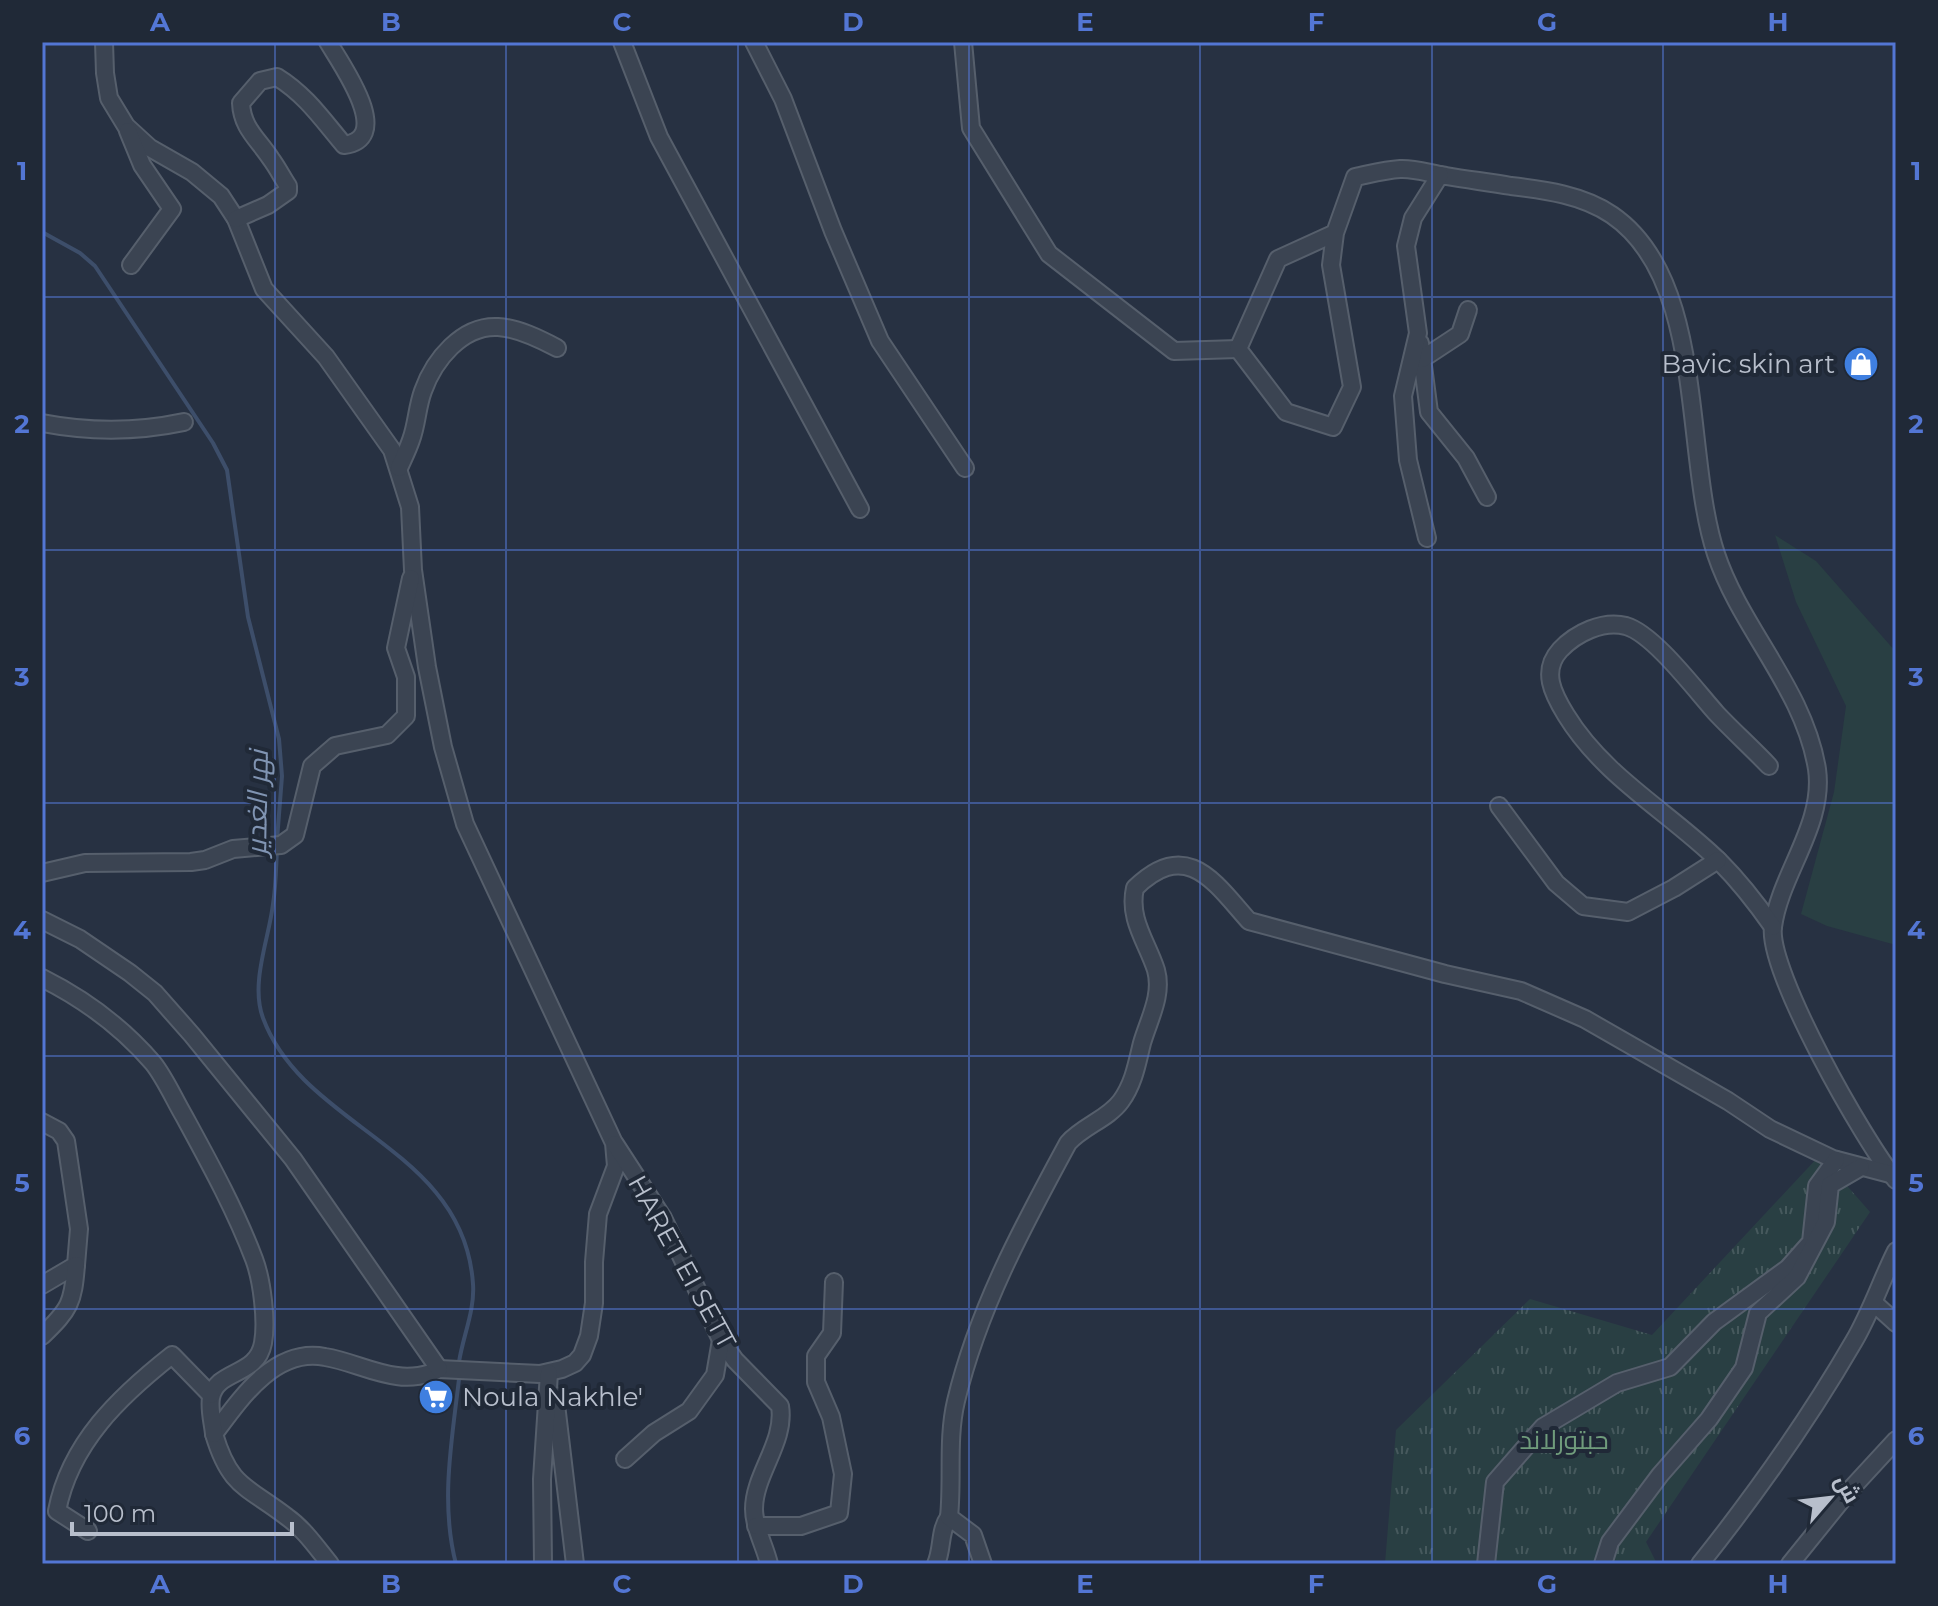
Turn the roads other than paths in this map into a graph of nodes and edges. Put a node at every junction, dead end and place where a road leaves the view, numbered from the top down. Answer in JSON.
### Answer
{"nodes":[{"id":1,"x":104,"y":42,"type":"edge"},
{"id":2,"x":328,"y":42,"type":"edge"},
{"id":3,"x":622,"y":42,"type":"edge"},
{"id":4,"x":754,"y":42,"type":"edge"},
{"id":5,"x":963,"y":42,"type":"edge"},
{"id":6,"x":126,"y":126,"type":"junction"},
{"id":7,"x":1440,"y":175,"type":"junction"},
{"id":8,"x":236,"y":219,"type":"junction"},
{"id":9,"x":1335,"y":233,"type":"junction"},
{"id":10,"x":131,"y":265,"type":"dead end"},
{"id":11,"x":1468,"y":310,"type":"dead end"},
{"id":12,"x":1418,"y":333,"type":"junction"},
{"id":13,"x":557,"y":348,"type":"dead end"},
{"id":14,"x":1238,"y":349,"type":"junction"},
{"id":15,"x":1422,"y":359,"type":"junction"},
{"id":16,"x":184,"y":422,"type":"dead end"},
{"id":17,"x":42,"y":423,"type":"edge"},
{"id":18,"x":399,"y":468,"type":"junction"},
{"id":19,"x":965,"y":468,"type":"dead end"},
{"id":20,"x":1487,"y":497,"type":"dead end"},
{"id":21,"x":860,"y":509,"type":"dead end"},
{"id":22,"x":1427,"y":538,"type":"dead end"},
{"id":23,"x":413,"y":570,"type":"junction"},
{"id":24,"x":1769,"y":766,"type":"dead end"},
{"id":25,"x":1499,"y":806,"type":"dead end"},
{"id":26,"x":1718,"y":860,"type":"junction"},
{"id":27,"x":42,"y":873,"type":"edge"},
{"id":28,"x":42,"y":920,"type":"edge"},
{"id":29,"x":1773,"y":927,"type":"junction"},
{"id":30,"x":42,"y":978,"type":"edge"},
{"id":31,"x":42,"y":1122,"type":"edge"},
{"id":32,"x":614,"y":1143,"type":"junction"},
{"id":33,"x":1836,"y":1160,"type":"junction"},
{"id":34,"x":1861,"y":1167,"type":"junction"},
{"id":35,"x":1893,"y":1177,"type":"edge"},
{"id":36,"x":1896,"y":1251,"type":"edge"},
{"id":37,"x":76,"y":1265,"type":"junction"},
{"id":38,"x":834,"y":1282,"type":"dead end"},
{"id":39,"x":42,"y":1285,"type":"edge"},
{"id":40,"x":1874,"y":1303,"type":"junction"},
{"id":41,"x":1896,"y":1323,"type":"edge"},
{"id":42,"x":42,"y":1336,"type":"edge"},
{"id":43,"x":721,"y":1340,"type":"junction"},
{"id":44,"x":439,"y":1369,"type":"junction"},
{"id":45,"x":549,"y":1378,"type":"junction"},
{"id":46,"x":211,"y":1395,"type":"junction"},
{"id":47,"x":214,"y":1434,"type":"junction"},
{"id":48,"x":1896,"y":1440,"type":"edge"},
{"id":49,"x":625,"y":1459,"type":"dead end"},
{"id":50,"x":949,"y":1517,"type":"junction"},
{"id":51,"x":756,"y":1526,"type":"junction"},
{"id":52,"x":88,"y":1531,"type":"dead end"},
{"id":53,"x":330,"y":1564,"type":"edge"},
{"id":54,"x":543,"y":1564,"type":"edge"},
{"id":55,"x":575,"y":1564,"type":"edge"},
{"id":56,"x":769,"y":1564,"type":"edge"},
{"id":57,"x":936,"y":1564,"type":"edge"},
{"id":58,"x":983,"y":1564,"type":"edge"},
{"id":59,"x":1486,"y":1564,"type":"edge"},
{"id":60,"x":1603,"y":1564,"type":"edge"},
{"id":61,"x":1700,"y":1564,"type":"edge"},
{"id":62,"x":1790,"y":1564,"type":"edge"}],
"edges":[{"from":1,"to":6,"type":"street"},
{"from":2,"to":8,"type":"street"},
{"from":3,"to":21,"type":"street"},
{"from":4,"to":19,"type":"street"},
{"from":5,"to":14,"type":"street"},
{"from":6,"to":8,"type":"street"},
{"from":6,"to":10,"type":"street"},
{"from":7,"to":9,"type":"street"},
{"from":7,"to":12,"type":"street"},
{"from":7,"to":29,"type":"street"},
{"from":8,"to":18,"type":"street"},
{"from":9,"to":14,"type":"street"},
{"from":9,"to":14,"type":"street"},
{"from":11,"to":15,"type":"street"},
{"from":12,"to":15,"type":"street"},
{"from":12,"to":22,"type":"street"},
{"from":13,"to":18,"type":"street"},
{"from":15,"to":20,"type":"street"},
{"from":16,"to":17,"type":"street"},
{"from":18,"to":23,"type":"street"},
{"from":23,"to":27,"type":"street"},
{"from":23,"to":32,"type":"street","name":"HARET EI SETT"},
{"from":24,"to":26,"type":"street"},
{"from":25,"to":26,"type":"street"},
{"from":26,"to":29,"type":"street"},
{"from":28,"to":44,"type":"street"},
{"from":29,"to":35,"type":"street"},
{"from":30,"to":46,"type":"street"},
{"from":31,"to":37,"type":"street"},
{"from":32,"to":43,"type":"street","name":"HARET EI SETT"},
{"from":32,"to":45,"type":"street"},
{"from":33,"to":34,"type":"street"},
{"from":33,"to":50,"type":"street"},
{"from":33,"to":59,"type":"street"},
{"from":34,"to":35,"type":"street"},
{"from":34,"to":60,"type":"street"},
{"from":36,"to":40,"type":"street"},
{"from":37,"to":39,"type":"street"},
{"from":37,"to":42,"type":"street"},
{"from":38,"to":51,"type":"street"},
{"from":40,"to":41,"type":"street"},
{"from":40,"to":61,"type":"street"},
{"from":43,"to":49,"type":"street"},
{"from":43,"to":51,"type":"street","name":"HARET EI SETT"},
{"from":44,"to":45,"type":"street"},
{"from":44,"to":47,"type":"street"},
{"from":45,"to":54,"type":"street"},
{"from":45,"to":55,"type":"street"},
{"from":46,"to":47,"type":"street"},
{"from":46,"to":52,"type":"street"},
{"from":47,"to":53,"type":"street"},
{"from":48,"to":62,"type":"street"},
{"from":50,"to":57,"type":"street"},
{"from":50,"to":58,"type":"street"},
{"from":51,"to":56,"type":"street"}]}
